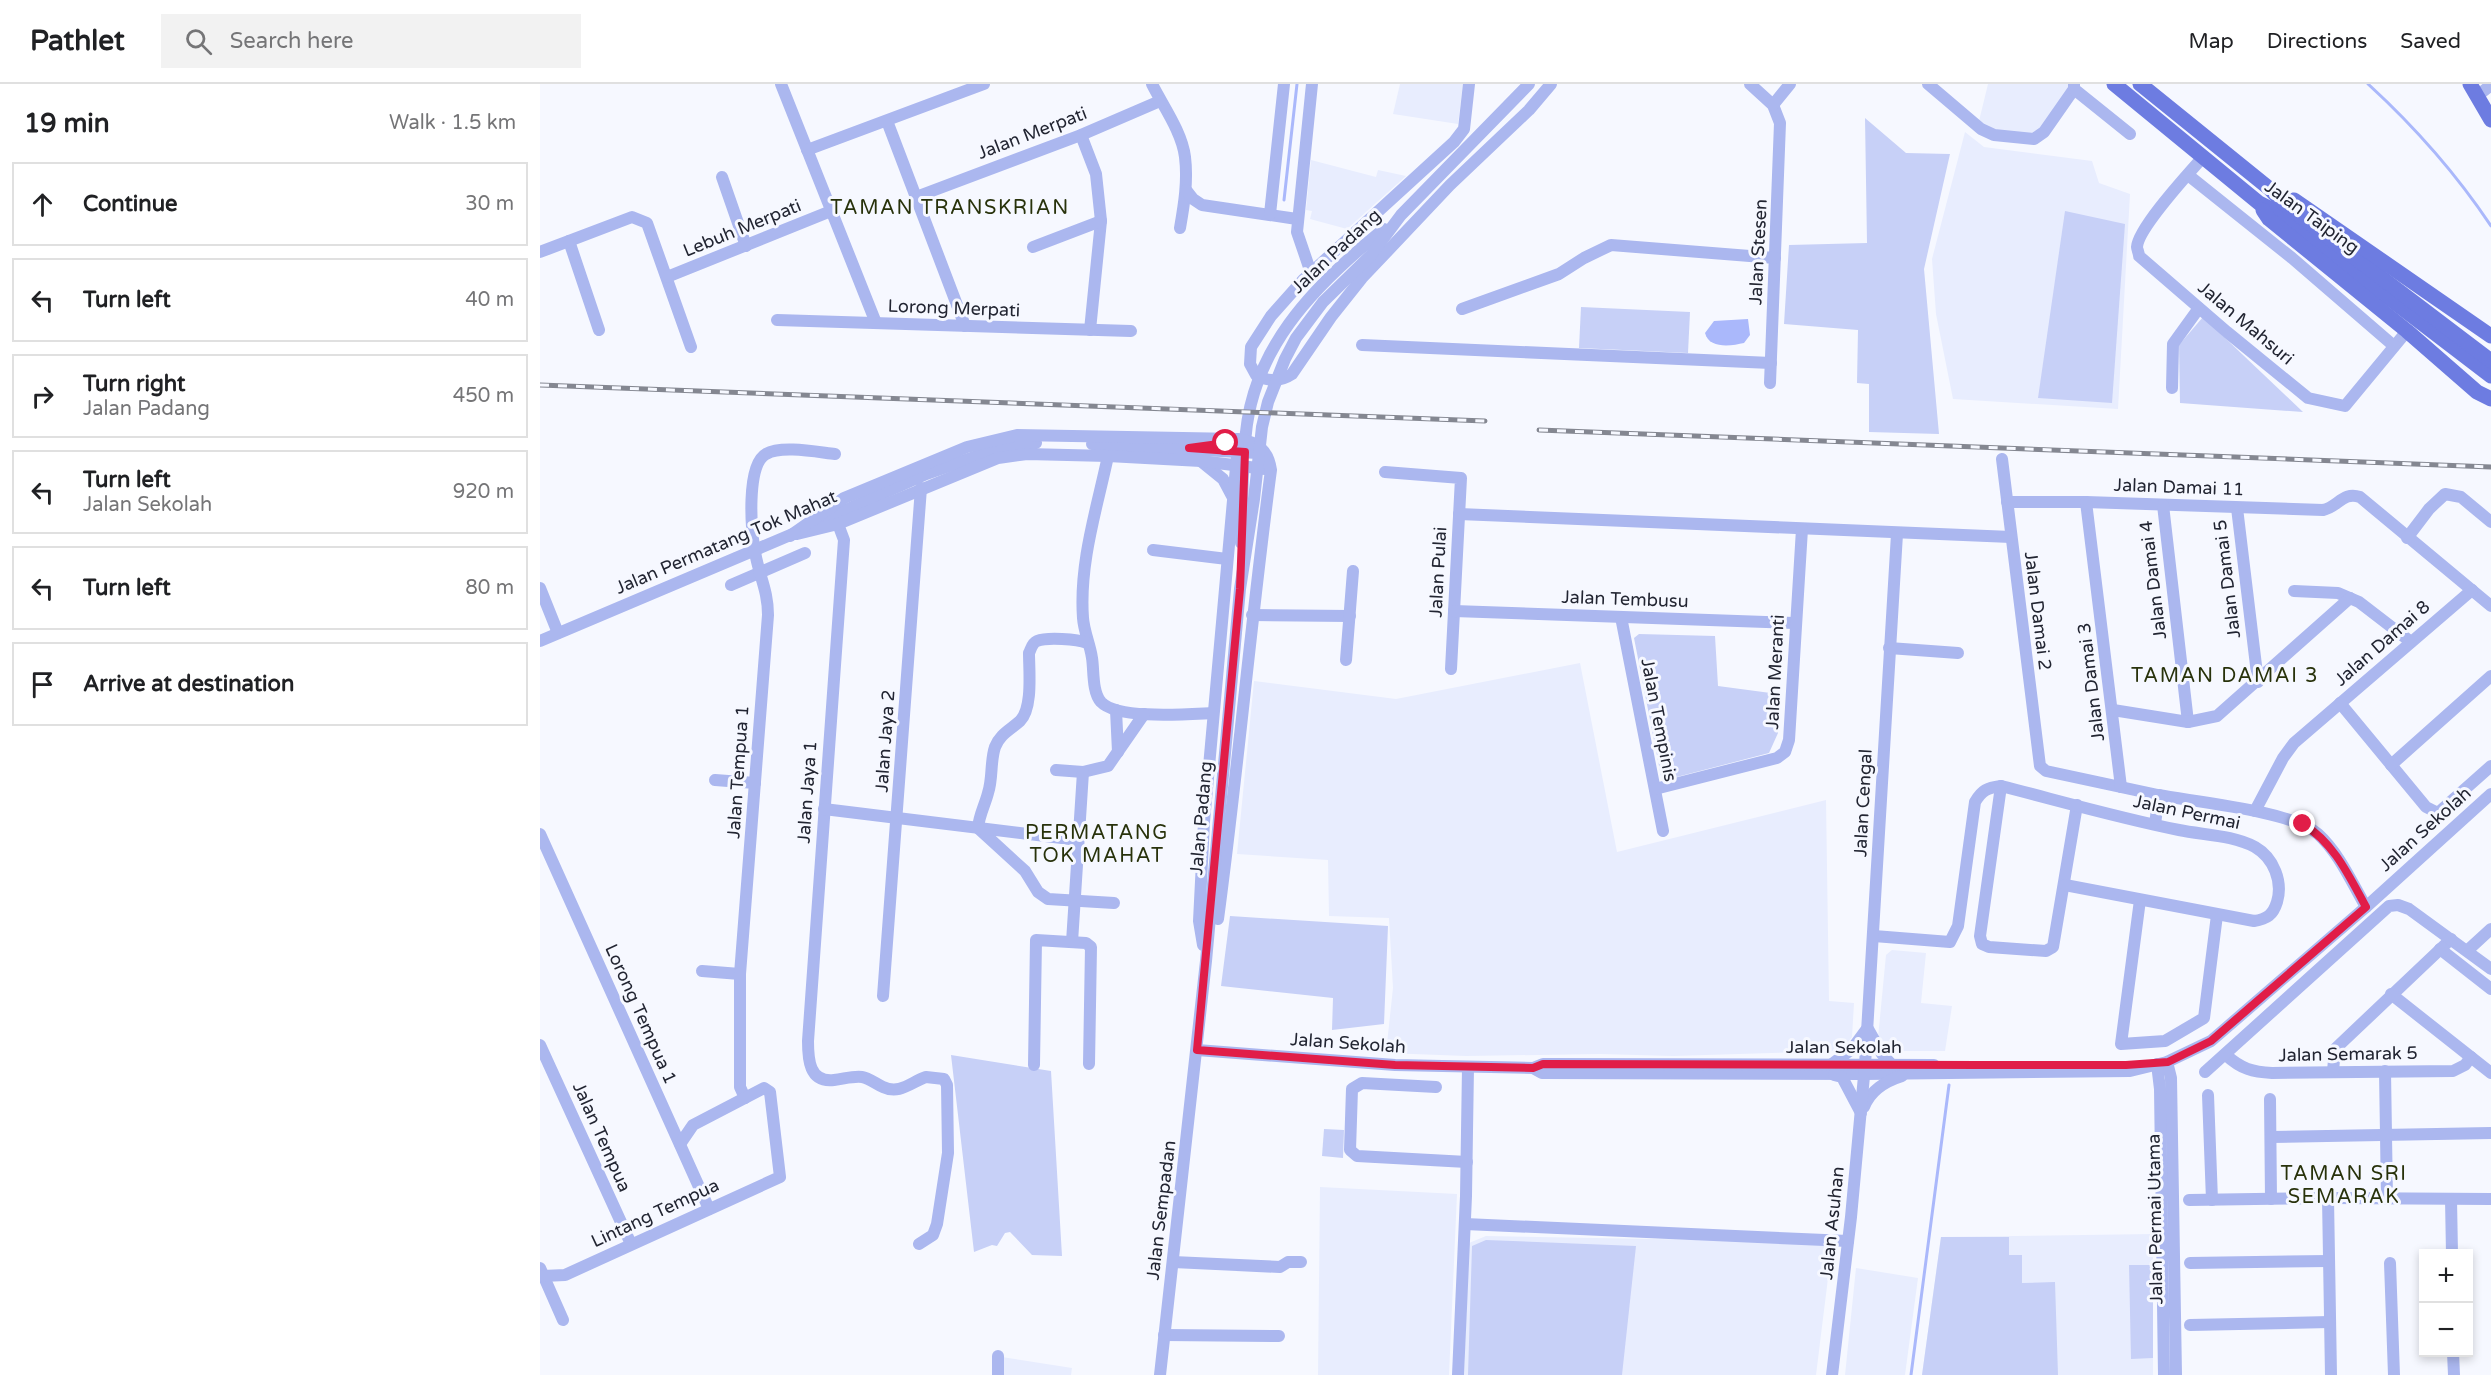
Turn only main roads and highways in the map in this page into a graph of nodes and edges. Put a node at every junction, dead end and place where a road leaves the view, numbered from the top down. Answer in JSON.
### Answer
{"nodes":[{"id":1,"x":2114,"y":84,"type":"edge"},
{"id":2,"x":2140,"y":84,"type":"edge"},
{"id":3,"x":2474,"y":90,"type":"edge"},
{"id":4,"x":2491,"y":120,"type":"edge"},
{"id":5,"x":2270,"y":189,"type":"junction"},
{"id":6,"x":2259,"y":203,"type":"junction"},
{"id":7,"x":2358,"y":267,"type":"junction"},
{"id":8,"x":2491,"y":336,"type":"edge"},
{"id":9,"x":2491,"y":360,"type":"edge"},
{"id":10,"x":2491,"y":376,"type":"edge"},
{"id":11,"x":2491,"y":399,"type":"edge"}],
"edges":[{"from":1,"to":6,"type":"main road","name":"Jalan Taiping"},
{"from":2,"to":5,"type":"main road","name":"Jalan Taiping"},
{"from":3,"to":4,"type":"main road"},
{"from":5,"to":7,"type":"main road","name":"Jalan Taiping"},
{"from":5,"to":8,"type":"main road"},
{"from":6,"to":7,"type":"main road","name":"Jalan Taiping"},
{"from":6,"to":11,"type":"main road"},
{"from":7,"to":9,"type":"main road","name":"Jalan Taiping"},
{"from":7,"to":10,"type":"main road","name":"Jalan Taiping"}]}
